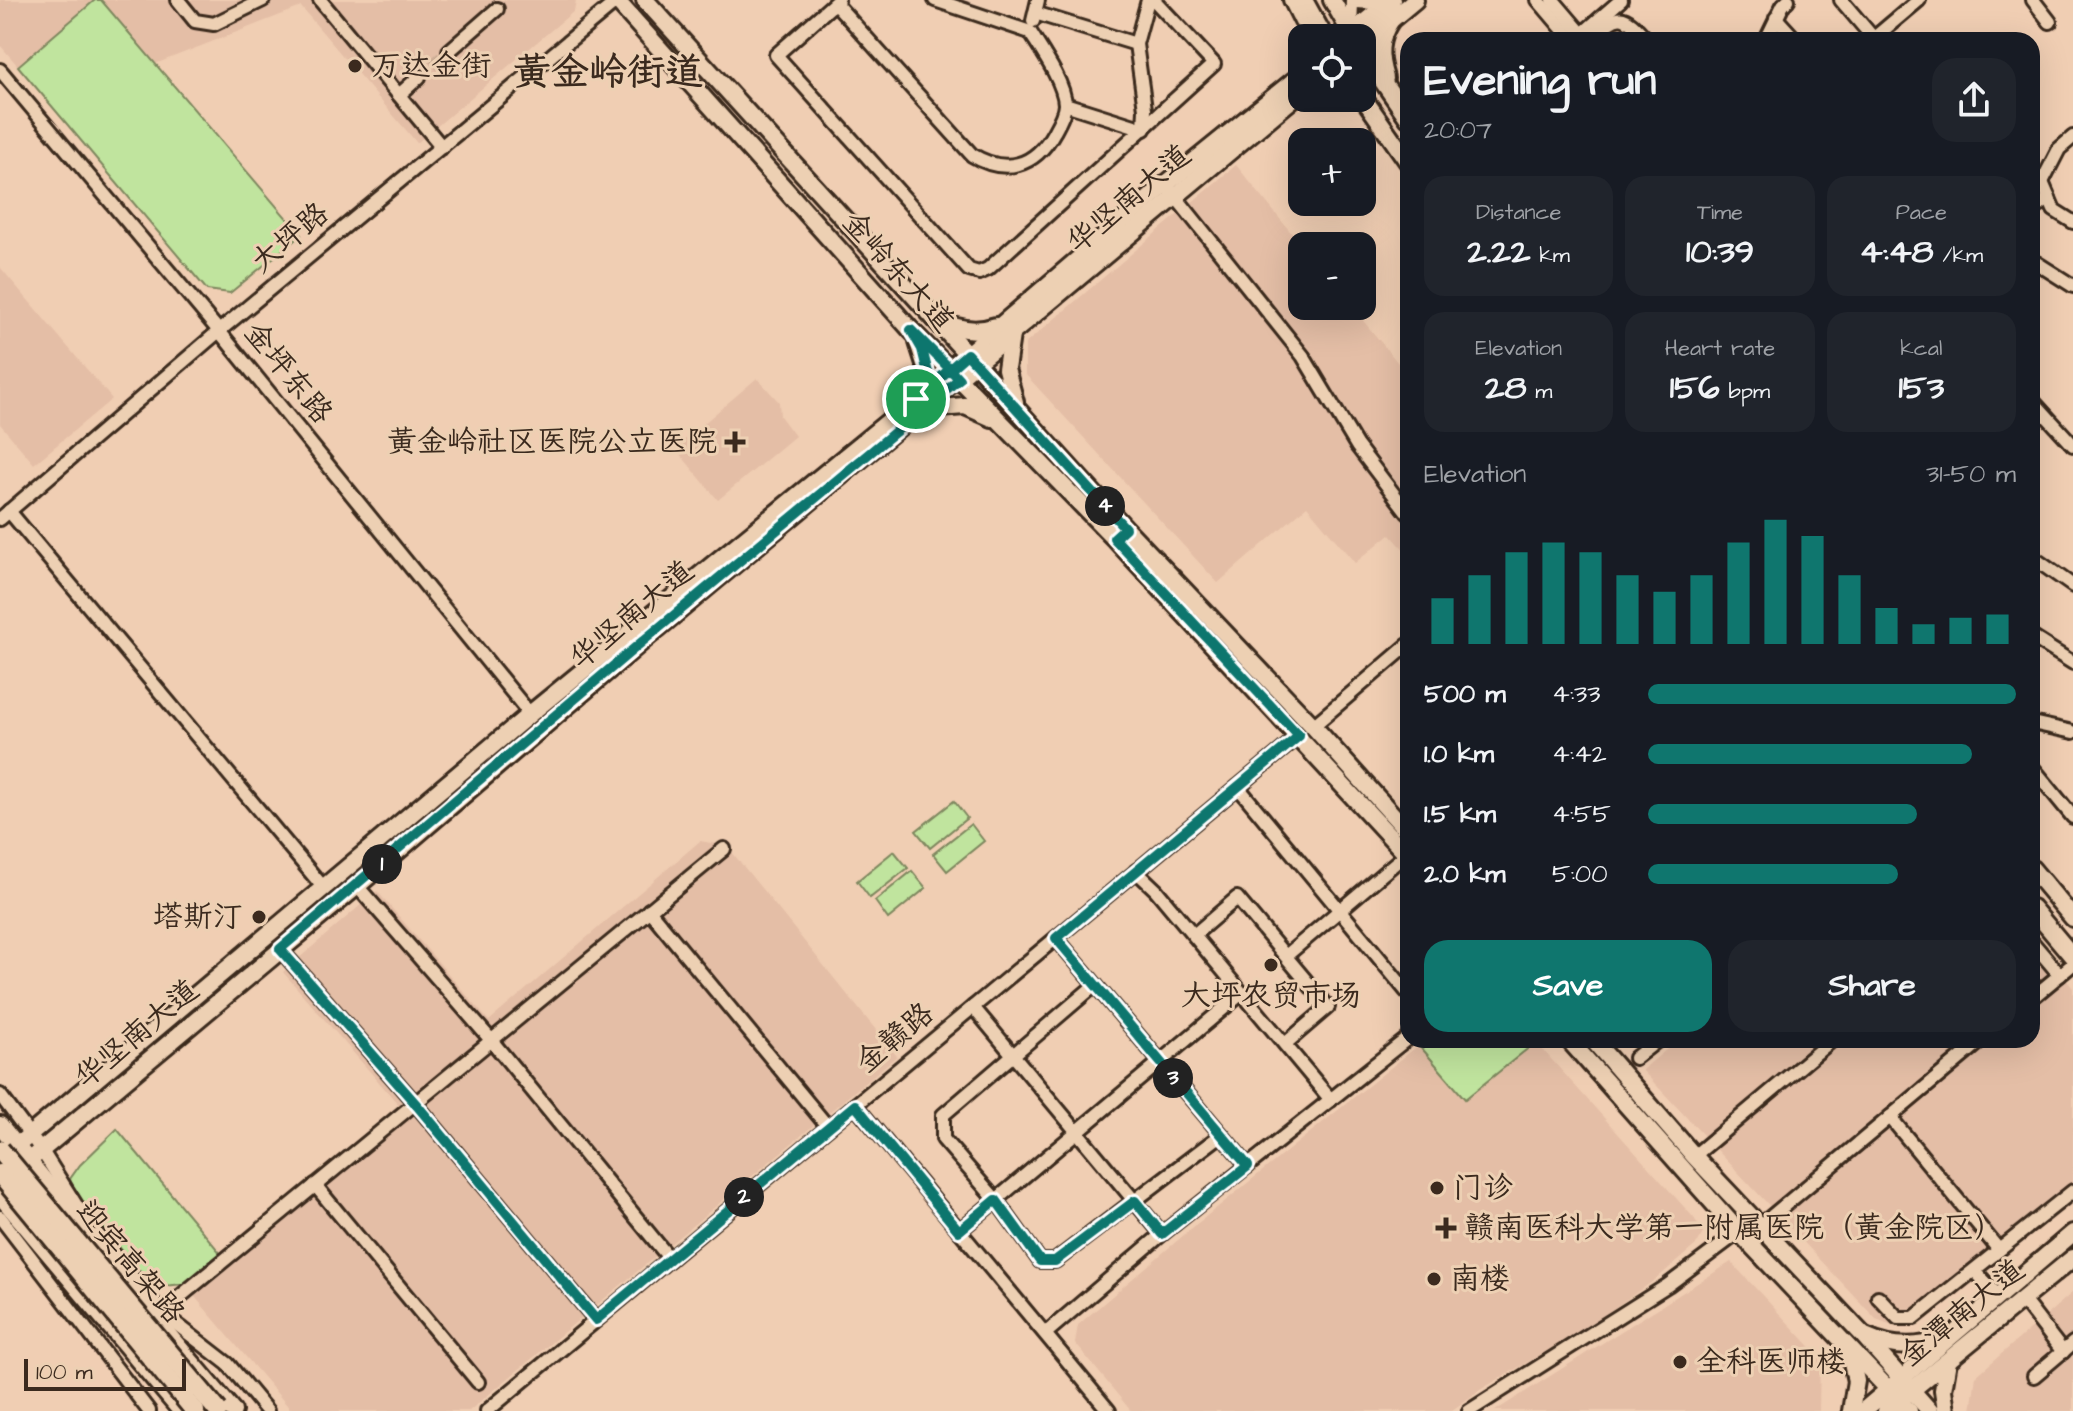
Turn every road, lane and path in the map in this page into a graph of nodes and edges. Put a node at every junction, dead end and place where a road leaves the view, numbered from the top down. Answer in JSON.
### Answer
{"nodes":[{"id":1,"x":178,"y":0,"type":"edge"},
{"id":2,"x":263,"y":0,"type":"edge"},
{"id":3,"x":320,"y":0,"type":"edge"},
{"id":4,"x":935,"y":0,"type":"edge"},
{"id":5,"x":1148,"y":0,"type":"edge"},
{"id":6,"x":1154,"y":0,"type":"edge"},
{"id":7,"x":1290,"y":0,"type":"edge"},
{"id":8,"x":1304,"y":0,"type":"edge"},
{"id":9,"x":1332,"y":0,"type":"edge"},
{"id":10,"x":1355,"y":0,"type":"edge"},
{"id":11,"x":1415,"y":0,"type":"edge"},
{"id":12,"x":1538,"y":0,"type":"edge"},
{"id":13,"x":1553,"y":0,"type":"edge"},
{"id":14,"x":1621,"y":0,"type":"edge"},
{"id":15,"x":1788,"y":0,"type":"edge"},
{"id":16,"x":1841,"y":0,"type":"edge"},
{"id":17,"x":1919,"y":0,"type":"edge"},
{"id":18,"x":2033,"y":0,"type":"edge"},
{"id":19,"x":616,"y":1,"type":"edge"},
{"id":20,"x":836,"y":1,"type":"edge"},
{"id":21,"x":652,"y":4,"type":"edge"},
{"id":22,"x":1037,"y":7,"type":"edge"},
{"id":23,"x":1391,"y":7,"type":"edge"},
{"id":24,"x":497,"y":9,"type":"dead end"},
{"id":25,"x":1776,"y":18,"type":"junction"},
{"id":26,"x":2050,"y":22,"type":"dead end"},
{"id":27,"x":1303,"y":24,"type":"edge"},
{"id":28,"x":1311,"y":24,"type":"edge"},
{"id":29,"x":1345,"y":24,"type":"edge"},
{"id":30,"x":1354,"y":24,"type":"edge"},
{"id":31,"x":1370,"y":24,"type":"edge"},
{"id":32,"x":1030,"y":32,"type":"junction"},
{"id":33,"x":1565,"y":32,"type":"edge"},
{"id":34,"x":1580,"y":32,"type":"edge"},
{"id":35,"x":1584,"y":32,"type":"edge"},
{"id":36,"x":1599,"y":32,"type":"edge"},
{"id":37,"x":1640,"y":32,"type":"edge"},
{"id":38,"x":1770,"y":32,"type":"edge"},
{"id":39,"x":1789,"y":32,"type":"edge"},
{"id":40,"x":1868,"y":32,"type":"edge"},
{"id":41,"x":1882,"y":32,"type":"edge"},
{"id":42,"x":1136,"y":44,"type":"junction"},
{"id":43,"x":449,"y":51,"type":"tunnel mouth"},
{"id":44,"x":0,"y":70,"type":"edge"},
{"id":45,"x":1376,"y":72,"type":"edge"},
{"id":46,"x":419,"y":77,"type":"tunnel mouth"},
{"id":47,"x":1288,"y":89,"type":"edge"},
{"id":48,"x":399,"y":95,"type":"junction"},
{"id":49,"x":1391,"y":95,"type":"junction"},
{"id":50,"x":1065,"y":104,"type":"junction"},
{"id":51,"x":1400,"y":107,"type":"edge"},
{"id":52,"x":1372,"y":112,"type":"edge"},
{"id":53,"x":1144,"y":129,"type":"junction"},
{"id":54,"x":2073,"y":137,"type":"edge"},
{"id":55,"x":442,"y":147,"type":"junction"},
{"id":56,"x":1400,"y":151,"type":"edge"},
{"id":57,"x":2040,"y":178,"type":"edge"},
{"id":58,"x":2040,"y":187,"type":"edge"},
{"id":59,"x":1171,"y":190,"type":"junction"},
{"id":60,"x":2049,"y":198,"type":"junction"},
{"id":61,"x":2040,"y":205,"type":"edge"},
{"id":62,"x":2073,"y":222,"type":"edge"},
{"id":63,"x":2040,"y":265,"type":"edge"},
{"id":64,"x":2073,"y":286,"type":"edge"},
{"id":65,"x":929,"y":314,"type":"junction"},
{"id":66,"x":911,"y":330,"type":"junction"},
{"id":67,"x":1006,"y":330,"type":"junction"},
{"id":68,"x":219,"y":331,"type":"junction"},
{"id":69,"x":972,"y":359,"type":"junction"},
{"id":70,"x":954,"y":374,"type":"junction"},
{"id":71,"x":920,"y":404,"type":"junction"},
{"id":72,"x":2040,"y":409,"type":"edge"},
{"id":73,"x":1019,"y":411,"type":"junction"},
{"id":74,"x":1003,"y":424,"type":"junction"},
{"id":75,"x":2073,"y":445,"type":"edge"},
{"id":76,"x":1400,"y":502,"type":"edge"},
{"id":77,"x":5,"y":515,"type":"edge"},
{"id":78,"x":1119,"y":533,"type":"junction"},
{"id":79,"x":2040,"y":563,"type":"edge"},
{"id":80,"x":2073,"y":586,"type":"edge"},
{"id":81,"x":2040,"y":642,"type":"edge"},
{"id":82,"x":1400,"y":652,"type":"edge"},
{"id":83,"x":2073,"y":663,"type":"edge"},
{"id":84,"x":530,"y":714,"type":"junction"},
{"id":85,"x":2040,"y":725,"type":"edge"},
{"id":86,"x":1306,"y":731,"type":"junction"},
{"id":87,"x":2068,"y":731,"type":"edge"},
{"id":88,"x":2073,"y":742,"type":"edge"},
{"id":89,"x":2040,"y":777,"type":"edge"},
{"id":90,"x":1238,"y":787,"type":"junction"},
{"id":91,"x":2073,"y":817,"type":"edge"},
{"id":92,"x":1400,"y":824,"type":"edge"},
{"id":93,"x":1400,"y":846,"type":"edge"},
{"id":94,"x":724,"y":849,"type":"dead end"},
{"id":95,"x":1400,"y":861,"type":"edge"},
{"id":96,"x":1136,"y":871,"type":"junction"},
{"id":97,"x":2040,"y":879,"type":"edge"},
{"id":98,"x":357,"y":886,"type":"junction"},
{"id":99,"x":323,"y":887,"type":"junction"},
{"id":100,"x":649,"y":910,"type":"junction"},
{"id":101,"x":1340,"y":910,"type":"junction"},
{"id":102,"x":2040,"y":918,"type":"edge"},
{"id":103,"x":2073,"y":918,"type":"edge"},
{"id":104,"x":1194,"y":935,"type":"junction"},
{"id":105,"x":1056,"y":938,"type":"junction"},
{"id":106,"x":280,"y":949,"type":"junction"},
{"id":107,"x":2040,"y":951,"type":"edge"},
{"id":108,"x":1287,"y":955,"type":"junction"},
{"id":109,"x":2073,"y":957,"type":"edge"},
{"id":110,"x":2073,"y":964,"type":"edge"},
{"id":111,"x":2060,"y":975,"type":"junction"},
{"id":112,"x":1400,"y":983,"type":"edge"},
{"id":113,"x":1095,"y":985,"type":"junction"},
{"id":114,"x":2040,"y":991,"type":"edge"},
{"id":115,"x":1242,"y":993,"type":"junction"},
{"id":116,"x":973,"y":1007,"type":"junction"},
{"id":117,"x":491,"y":1040,"type":"junction"},
{"id":118,"x":1285,"y":1044,"type":"junction"},
{"id":119,"x":1400,"y":1044,"type":"edge"},
{"id":120,"x":1576,"y":1048,"type":"edge"},
{"id":121,"x":1600,"y":1048,"type":"edge"},
{"id":122,"x":1648,"y":1048,"type":"edge"},
{"id":123,"x":1821,"y":1048,"type":"edge"},
{"id":124,"x":1967,"y":1048,"type":"edge"},
{"id":125,"x":1014,"y":1055,"type":"junction"},
{"id":126,"x":1635,"y":1058,"type":"dead end"},
{"id":127,"x":1160,"y":1062,"type":"junction"},
{"id":128,"x":0,"y":1095,"type":"edge"},
{"id":129,"x":1331,"y":1100,"type":"junction"},
{"id":130,"x":415,"y":1103,"type":"junction"},
{"id":131,"x":855,"y":1105,"type":"junction"},
{"id":132,"x":1890,"y":1117,"type":"junction"},
{"id":133,"x":0,"y":1125,"type":"edge"},
{"id":134,"x":828,"y":1127,"type":"junction"},
{"id":135,"x":1077,"y":1131,"type":"junction"},
{"id":136,"x":1221,"y":1135,"type":"junction"},
{"id":137,"x":16,"y":1143,"type":"edge"},
{"id":138,"x":36,"y":1156,"type":"junction"},
{"id":139,"x":1694,"y":1156,"type":"junction"},
{"id":140,"x":0,"y":1160,"type":"edge"},
{"id":141,"x":1248,"y":1166,"type":"junction"},
{"id":142,"x":0,"y":1174,"type":"edge"},
{"id":143,"x":0,"y":1184,"type":"edge"},
{"id":144,"x":315,"y":1185,"type":"junction"},
{"id":145,"x":2073,"y":1191,"type":"edge"},
{"id":146,"x":0,"y":1195,"type":"edge"},
{"id":147,"x":996,"y":1200,"type":"junction"},
{"id":148,"x":1135,"y":1201,"type":"junction"},
{"id":149,"x":0,"y":1217,"type":"edge"},
{"id":150,"x":1760,"y":1226,"type":"junction"},
{"id":151,"x":959,"y":1231,"type":"junction"},
{"id":152,"x":1739,"y":1232,"type":"junction"},
{"id":153,"x":2073,"y":1233,"type":"edge"},
{"id":154,"x":1162,"y":1234,"type":"junction"},
{"id":155,"x":1999,"y":1250,"type":"junction"},
{"id":156,"x":2073,"y":1258,"type":"edge"},
{"id":157,"x":670,"y":1259,"type":"junction"},
{"id":158,"x":1802,"y":1270,"type":"junction"},
{"id":159,"x":1975,"y":1271,"type":"junction"},
{"id":160,"x":1789,"y":1282,"type":"junction"},
{"id":161,"x":1998,"y":1296,"type":"junction"},
{"id":162,"x":1878,"y":1297,"type":"dead end"},
{"id":163,"x":2023,"y":1300,"type":"junction"},
{"id":164,"x":157,"y":1315,"type":"junction"},
{"id":165,"x":596,"y":1320,"type":"junction"},
{"id":166,"x":1046,"y":1333,"type":"junction"},
{"id":167,"x":1862,"y":1334,"type":"junction"},
{"id":168,"x":1952,"y":1334,"type":"junction"},
{"id":169,"x":1845,"y":1341,"type":"junction"},
{"id":170,"x":2068,"y":1347,"type":"edge"},
{"id":171,"x":1948,"y":1361,"type":"junction"},
{"id":172,"x":2034,"y":1376,"type":"dead end"},
{"id":173,"x":478,"y":1382,"type":"dead end"},
{"id":174,"x":1899,"y":1397,"type":"edge"},
{"id":175,"x":149,"y":1411,"type":"edge"},
{"id":176,"x":181,"y":1411,"type":"edge"},
{"id":177,"x":195,"y":1411,"type":"edge"},
{"id":178,"x":218,"y":1411,"type":"edge"},
{"id":179,"x":233,"y":1411,"type":"edge"},
{"id":180,"x":267,"y":1411,"type":"edge"},
{"id":181,"x":487,"y":1411,"type":"edge"},
{"id":182,"x":1109,"y":1411,"type":"edge"},
{"id":183,"x":1469,"y":1411,"type":"edge"},
{"id":184,"x":1851,"y":1411,"type":"edge"},
{"id":185,"x":1863,"y":1411,"type":"edge"},
{"id":186,"x":1930,"y":1411,"type":"edge"},
{"id":187,"x":1946,"y":1411,"type":"edge"}],
"edges":[{"from":1,"to":2,"type":"street"},
{"from":3,"to":48,"type":"street"},
{"from":4,"to":32,"type":"street"},
{"from":5,"to":42,"type":"street"},
{"from":6,"to":53,"type":"street"},
{"from":7,"to":27,"type":"street"},
{"from":8,"to":28,"type":"main road"},
{"from":9,"to":29,"type":"main road"},
{"from":10,"to":23,"type":"main road"},
{"from":10,"to":30,"type":"street"},
{"from":11,"to":23,"type":"main road"},
{"from":12,"to":33,"type":"street"},
{"from":13,"to":34,"type":"street"},
{"from":14,"to":35,"type":"street"},
{"from":15,"to":25,"type":"street"},
{"from":16,"to":40,"type":"street"},
{"from":17,"to":41,"type":"street"},
{"from":18,"to":26,"type":"street"},
{"from":19,"to":55,"type":"street","name":"大坪路"},
{"from":19,"to":66,"type":"main road","name":"金岭东大道"},
{"from":20,"to":50,"type":"street"},
{"from":20,"to":53,"type":"street"},
{"from":21,"to":65,"type":"main road","name":"金岭东大道"},
{"from":22,"to":32,"type":"street"},
{"from":22,"to":42,"type":"street"},
{"from":23,"to":31,"type":"main road"},
{"from":23,"to":49,"type":"main road"},
{"from":24,"to":43,"type":"street"},
{"from":25,"to":38,"type":"street"},
{"from":25,"to":39,"type":"street"},
{"from":32,"to":50,"type":"street"},
{"from":36,"to":37,"type":"street"},
{"from":42,"to":53,"type":"street"},
{"from":44,"to":68,"type":"street","name":"金坪东路"},
{"from":45,"to":49,"type":"main road"},
{"from":46,"to":48,"type":"street"},
{"from":47,"to":59,"type":"main road","name":"华坚南大道"},
{"from":48,"to":55,"type":"street"},
{"from":49,"to":51,"type":"main road"},
{"from":50,"to":53,"type":"street"},
{"from":52,"to":56,"type":"main road"},
{"from":54,"to":57,"type":"street"},
{"from":55,"to":68,"type":"street","name":"大坪路"},
{"from":58,"to":60,"type":"street"},
{"from":59,"to":67,"type":"main road","name":"华坚南大道"},
{"from":59,"to":76,"type":"street"},
{"from":60,"to":61,"type":"street"},
{"from":60,"to":62,"type":"street"},
{"from":63,"to":64,"type":"street"},
{"from":65,"to":67,"type":"main road"},
{"from":65,"to":69,"type":"main road","name":"金岭东大道"},
{"from":66,"to":70,"type":"main road","name":"金岭东大道"},
{"from":66,"to":71,"type":"main road"},
{"from":67,"to":69,"type":"main road","name":"华坚南大道"},
{"from":67,"to":73,"type":"main road"},
{"from":68,"to":77,"type":"street","name":"大坪路"},
{"from":68,"to":84,"type":"street","name":"金坪东路"},
{"from":69,"to":70,"type":"main road","name":"华坚南大道"},
{"from":69,"to":73,"type":"main road","name":"金岭东大道"},
{"from":70,"to":71,"type":"main road","name":"华坚南大道"},
{"from":70,"to":74,"type":"main road","name":"金岭东大道"},
{"from":71,"to":74,"type":"main road"},
{"from":71,"to":84,"type":"main road","name":"华坚南大道"},
{"from":71,"to":98,"type":"main road","name":"华坚南大道"},
{"from":72,"to":75,"type":"street"},
{"from":73,"to":78,"type":"main road","name":"金岭东大道"},
{"from":74,"to":78,"type":"main road","name":"金岭东大道"},
{"from":77,"to":99,"type":"street"},
{"from":78,"to":86,"type":"main road","name":"金岭东大道"},
{"from":79,"to":80,"type":"street"},
{"from":81,"to":83,"type":"street"},
{"from":82,"to":86,"type":"street","name":"金赣路"},
{"from":84,"to":99,"type":"main road","name":"华坚南大道"},
{"from":85,"to":87,"type":"street"},
{"from":86,"to":90,"type":"street","name":"金赣路"},
{"from":86,"to":92,"type":"main road","name":"金岭东大道"},
{"from":86,"to":93,"type":"main road","name":"金岭东大道"},
{"from":87,"to":88,"type":"street"},
{"from":89,"to":91,"type":"street"},
{"from":90,"to":96,"type":"street","name":"金赣路"},
{"from":90,"to":101,"type":"street"},
{"from":94,"to":100,"type":"street"},
{"from":95,"to":101,"type":"street"},
{"from":96,"to":104,"type":"street"},
{"from":96,"to":105,"type":"street","name":"金赣路"},
{"from":97,"to":103,"type":"main road"},
{"from":98,"to":106,"type":"main road","name":"华坚南大道"},
{"from":98,"to":117,"type":"street"},
{"from":99,"to":137,"type":"main road","name":"华坚南大道"},
{"from":100,"to":117,"type":"street"},
{"from":100,"to":134,"type":"street"},
{"from":101,"to":108,"type":"street"},
{"from":101,"to":112,"type":"street"},
{"from":102,"to":109,"type":"main road"},
{"from":104,"to":108,"type":"street"},
{"from":104,"to":115,"type":"street"},
{"from":105,"to":113,"type":"street"},
{"from":105,"to":116,"type":"street","name":"金赣路"},
{"from":106,"to":130,"type":"street"},
{"from":106,"to":138,"type":"main road","name":"华坚南大道"},
{"from":107,"to":111,"type":"street"},
{"from":108,"to":118,"type":"street"},
{"from":110,"to":111,"type":"street"},
{"from":111,"to":114,"type":"street"},
{"from":113,"to":125,"type":"street"},
{"from":113,"to":127,"type":"street"},
{"from":115,"to":118,"type":"street"},
{"from":115,"to":127,"type":"street"},
{"from":116,"to":125,"type":"street"},
{"from":116,"to":131,"type":"street","name":"金赣路"},
{"from":117,"to":130,"type":"street"},
{"from":117,"to":157,"type":"street"},
{"from":118,"to":129,"type":"street"},
{"from":119,"to":129,"type":"street"},
{"from":120,"to":152,"type":"main road"},
{"from":121,"to":139,"type":"main road"},
{"from":122,"to":126,"type":"street"},
{"from":123,"to":139,"type":"street"},
{"from":124,"to":132,"type":"street"},
{"from":125,"to":135,"type":"street"},
{"from":125,"to":147,"type":"street"},
{"from":127,"to":135,"type":"street"},
{"from":127,"to":136,"type":"street"},
{"from":128,"to":137,"type":"street"},
{"from":129,"to":141,"type":"street"},
{"from":130,"to":144,"type":"street"},
{"from":130,"to":165,"type":"street"},
{"from":131,"to":134,"type":"street","name":"金赣路"},
{"from":131,"to":151,"type":"street"},
{"from":132,"to":150,"type":"street"},
{"from":132,"to":155,"type":"street"},
{"from":133,"to":137,"type":"main road"},
{"from":134,"to":157,"type":"street","name":"金赣路"},
{"from":135,"to":147,"type":"street"},
{"from":135,"to":148,"type":"street"},
{"from":136,"to":141,"type":"street"},
{"from":136,"to":148,"type":"street"},
{"from":137,"to":138,"type":"main road"},
{"from":137,"to":140,"type":"main road","name":"华坚南大道"},
{"from":137,"to":178,"type":"highway","name":"迎宾高架路","bridge":true},
{"from":138,"to":143,"type":"main road","name":"华坚南大道"},
{"from":138,"to":164,"type":"main road"},
{"from":139,"to":150,"type":"main road"},
{"from":141,"to":154,"type":"street"},
{"from":142,"to":177,"type":"highway","name":"迎宾高架路","bridge":true},
{"from":144,"to":164,"type":"street"},
{"from":144,"to":173,"type":"street"},
{"from":145,"to":155,"type":"street"},
{"from":146,"to":176,"type":"main road"},
{"from":147,"to":148,"type":"street"},
{"from":147,"to":151,"type":"street"},
{"from":148,"to":154,"type":"street"},
{"from":149,"to":175,"type":"street"},
{"from":150,"to":158,"type":"main road"},
{"from":151,"to":166,"type":"street"},
{"from":152,"to":160,"type":"main road"},
{"from":152,"to":183,"type":"street"},
{"from":153,"to":161,"type":"main road","name":"金潭南大道"},
{"from":154,"to":166,"type":"street"},
{"from":155,"to":159,"type":"street"},
{"from":156,"to":163,"type":"main road","name":"金潭南大道"},
{"from":157,"to":165,"type":"street","name":"金赣路"},
{"from":158,"to":160,"type":"main road"},
{"from":158,"to":167,"type":"main road"},
{"from":159,"to":161,"type":"street"},
{"from":159,"to":162,"type":"street"},
{"from":160,"to":169,"type":"main road"},
{"from":161,"to":168,"type":"main road","name":"金潭南大道"},
{"from":163,"to":170,"type":"street"},
{"from":163,"to":171,"type":"main road","name":"金潭南大道"},
{"from":164,"to":179,"type":"main road"},
{"from":164,"to":180,"type":"street"},
{"from":165,"to":181,"type":"street","name":"金赣路"},
{"from":166,"to":182,"type":"street"},
{"from":167,"to":168,"type":"main road"},
{"from":167,"to":174,"type":"main road"},
{"from":168,"to":174,"type":"main road","name":"金潭南大道"},
{"from":169,"to":174,"type":"main road"},
{"from":169,"to":184,"type":"main road"},
{"from":170,"to":172,"type":"street"},
{"from":171,"to":174,"type":"main road","name":"金潭南大道"},
{"from":171,"to":187,"type":"main road"},
{"from":174,"to":185,"type":"main road","name":"金潭南大道"},
{"from":174,"to":186,"type":"main road"}]}
